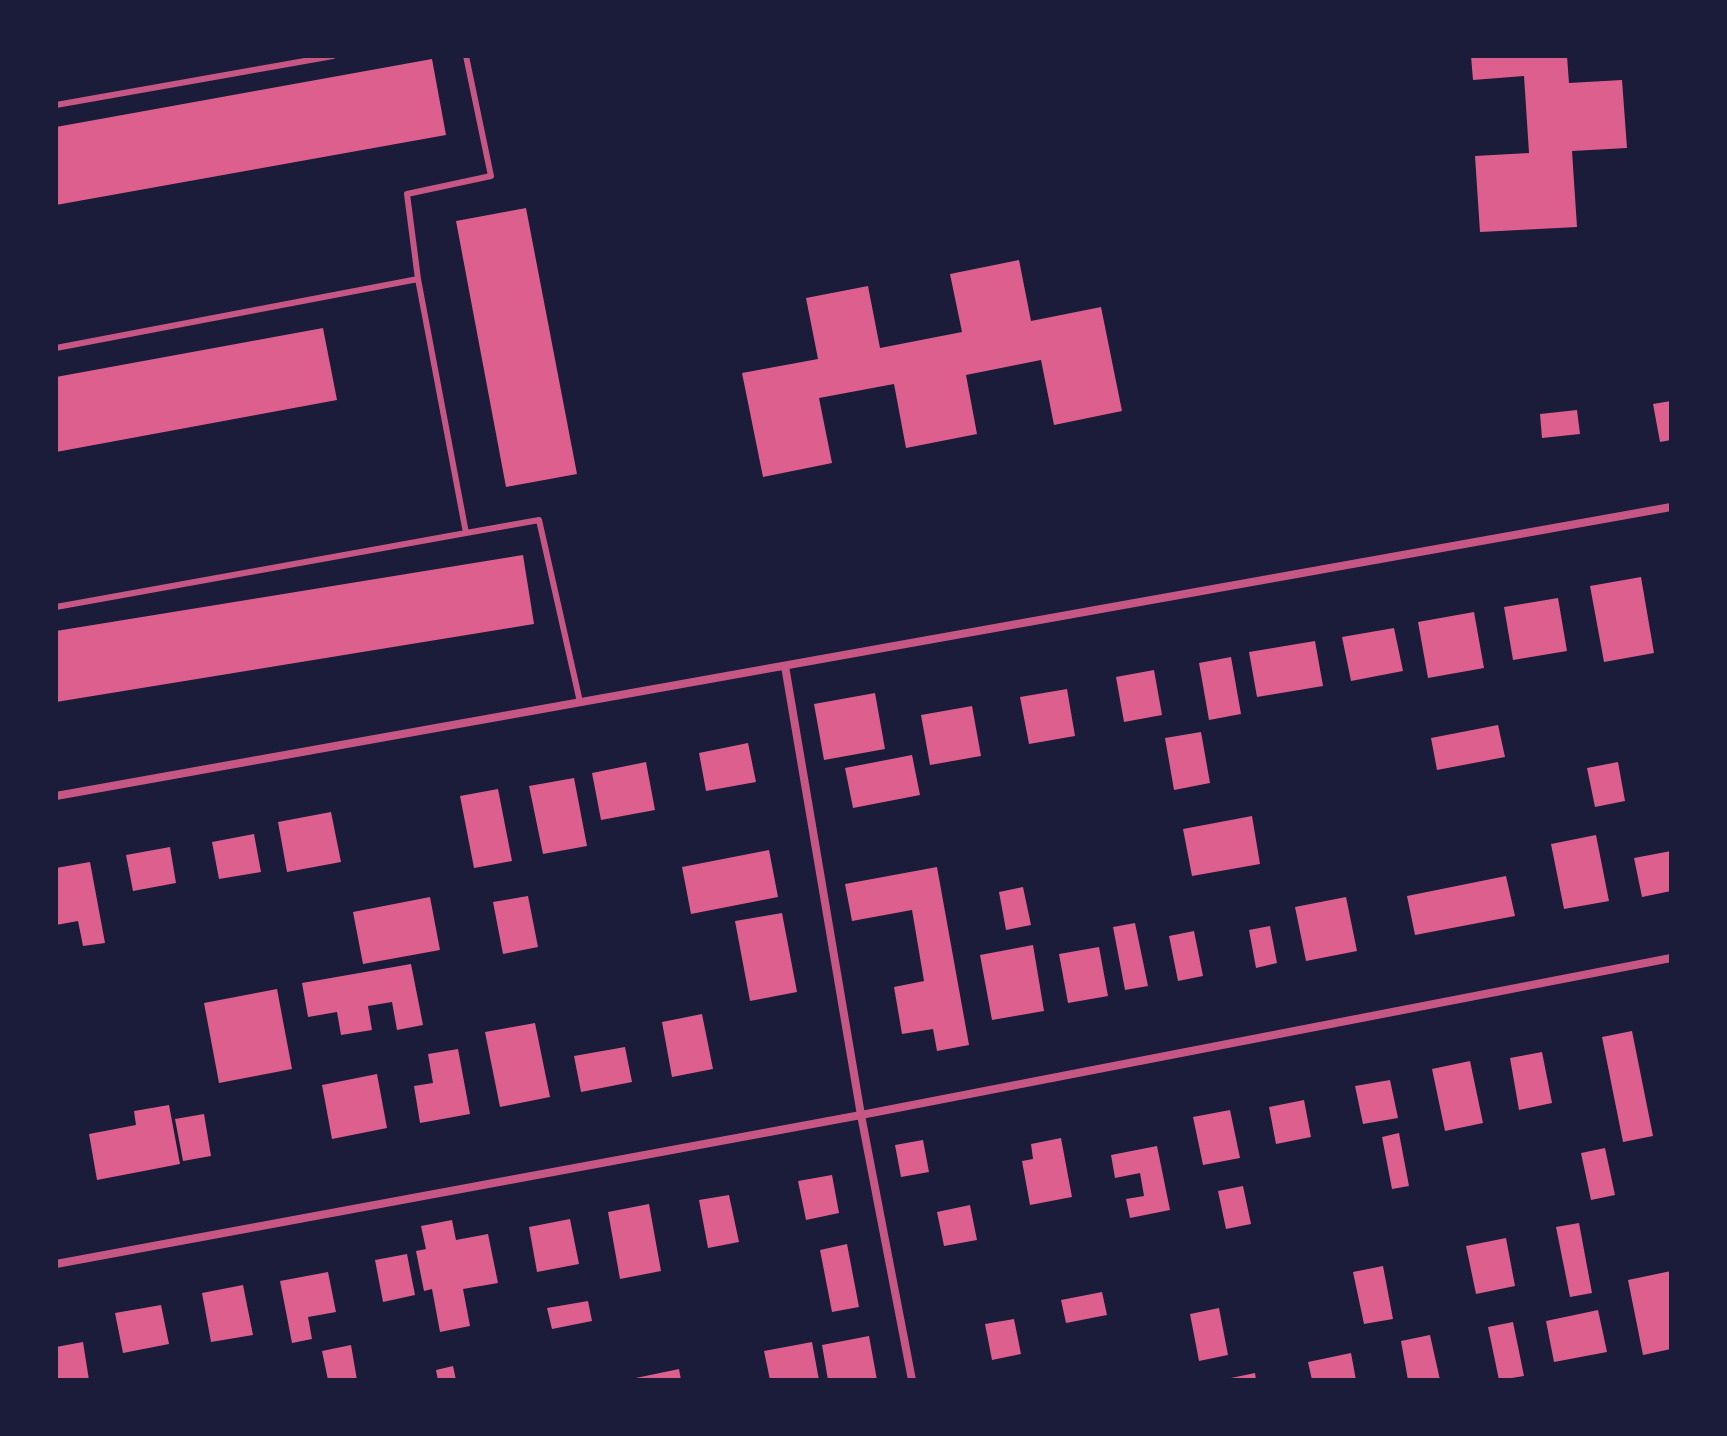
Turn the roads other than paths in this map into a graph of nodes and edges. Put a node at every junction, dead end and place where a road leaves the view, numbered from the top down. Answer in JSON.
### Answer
{"nodes":[{"id":1,"x":333,"y":56,"type":"edge"},
{"id":2,"x":466,"y":56,"type":"edge"},
{"id":3,"x":56,"y":105,"type":"edge"},
{"id":4,"x":418,"y":279,"type":"junction"},
{"id":5,"x":56,"y":348,"type":"edge"},
{"id":6,"x":1671,"y":507,"type":"edge"},
{"id":7,"x":466,"y":533,"type":"junction"},
{"id":8,"x":56,"y":607,"type":"edge"},
{"id":9,"x":785,"y":666,"type":"junction"},
{"id":10,"x":580,"y":702,"type":"junction"},
{"id":11,"x":56,"y":796,"type":"edge"},
{"id":12,"x":1671,"y":958,"type":"edge"},
{"id":13,"x":861,"y":1115,"type":"junction"},
{"id":14,"x":56,"y":1264,"type":"edge"},
{"id":15,"x":912,"y":1380,"type":"edge"}],
"edges":[{"from":1,"to":3,"type":"lane"},
{"from":2,"to":4,"type":"lane"},
{"from":4,"to":5,"type":"lane"},
{"from":4,"to":7,"type":"lane"},
{"from":6,"to":9,"type":"street"},
{"from":7,"to":8,"type":"lane"},
{"from":7,"to":10,"type":"lane"},
{"from":9,"to":10,"type":"street"},
{"from":9,"to":13,"type":"street"},
{"from":10,"to":11,"type":"street"},
{"from":12,"to":13,"type":"street"},
{"from":13,"to":14,"type":"street"},
{"from":13,"to":15,"type":"street"}]}
